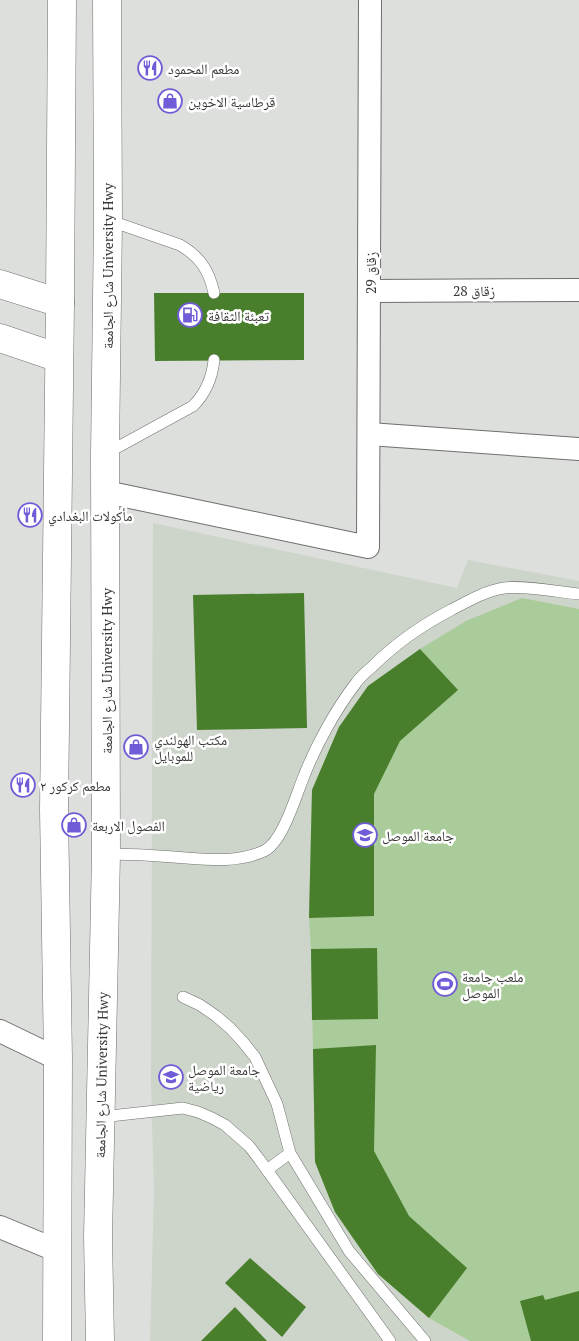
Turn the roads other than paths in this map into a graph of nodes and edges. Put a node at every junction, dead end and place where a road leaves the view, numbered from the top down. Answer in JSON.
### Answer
{"nodes":[{"id":1,"x":62,"y":0,"type":"edge"},
{"id":2,"x":107,"y":0,"type":"edge"},
{"id":3,"x":370,"y":0,"type":"edge"},
{"id":4,"x":108,"y":220,"type":"junction"},
{"id":5,"x":0,"y":284,"type":"edge"},
{"id":6,"x":579,"y":290,"type":"edge"},
{"id":7,"x":370,"y":291,"type":"junction"},
{"id":8,"x":214,"y":293,"type":"dead end"},
{"id":9,"x":60,"y":303,"type":"junction"},
{"id":10,"x":0,"y":338,"type":"edge"},
{"id":11,"x":59,"y":358,"type":"junction"},
{"id":12,"x":214,"y":360,"type":"dead end"},
{"id":13,"x":369,"y":434,"type":"junction"},
{"id":14,"x":579,"y":449,"type":"edge"},
{"id":15,"x":105,"y":454,"type":"junction"},
{"id":16,"x":106,"y":492,"type":"junction"},
{"id":17,"x":579,"y":594,"type":"edge"},
{"id":18,"x":106,"y":854,"type":"junction"},
{"id":19,"x":183,"y":997,"type":"dead end"},
{"id":20,"x":0,"y":1031,"type":"edge"},
{"id":21,"x":58,"y":1058,"type":"junction"},
{"id":22,"x":100,"y":1117,"type":"junction"},
{"id":23,"x":290,"y":1153,"type":"junction"},
{"id":24,"x":267,"y":1170,"type":"junction"},
{"id":25,"x":0,"y":1227,"type":"edge"},
{"id":26,"x":58,"y":1250,"type":"junction"},
{"id":27,"x":57,"y":1341,"type":"edge"},
{"id":28,"x":100,"y":1341,"type":"edge"},
{"id":29,"x":390,"y":1341,"type":"edge"},
{"id":30,"x":425,"y":1341,"type":"edge"}],
"edges":[{"from":1,"to":9,"type":"main road"},
{"from":2,"to":4,"type":"main road","name":"شارع الجامعة University Hwy"},
{"from":3,"to":7,"type":"street","name":"زقاق 29"},
{"from":4,"to":8,"type":"lane"},
{"from":4,"to":15,"type":"main road","name":"شارع الجامعة University Hwy"},
{"from":5,"to":9,"type":"main road"},
{"from":6,"to":7,"type":"street","name":"زقاق 28"},
{"from":7,"to":13,"type":"street","name":"زقاق 29"},
{"from":9,"to":11,"type":"main road"},
{"from":10,"to":11,"type":"main road"},
{"from":11,"to":21,"type":"main road"},
{"from":12,"to":15,"type":"lane"},
{"from":13,"to":14,"type":"street"},
{"from":13,"to":16,"type":"street","name":"زقاق 29"},
{"from":15,"to":16,"type":"main road","name":"شارع الجامعة University Hwy"},
{"from":16,"to":18,"type":"main road","name":"شارع الجامعة University Hwy"},
{"from":17,"to":18,"type":"lane"},
{"from":18,"to":22,"type":"main road","name":"شارع الجامعة University Hwy"},
{"from":19,"to":23,"type":"lane"},
{"from":20,"to":21,"type":"street"},
{"from":21,"to":26,"type":"main road"},
{"from":22,"to":24,"type":"lane"},
{"from":22,"to":28,"type":"main road","name":"شارع الجامعة University Hwy"},
{"from":23,"to":24,"type":"lane"},
{"from":23,"to":30,"type":"lane"},
{"from":24,"to":29,"type":"lane"},
{"from":25,"to":26,"type":"street"},
{"from":26,"to":27,"type":"main road"}]}
